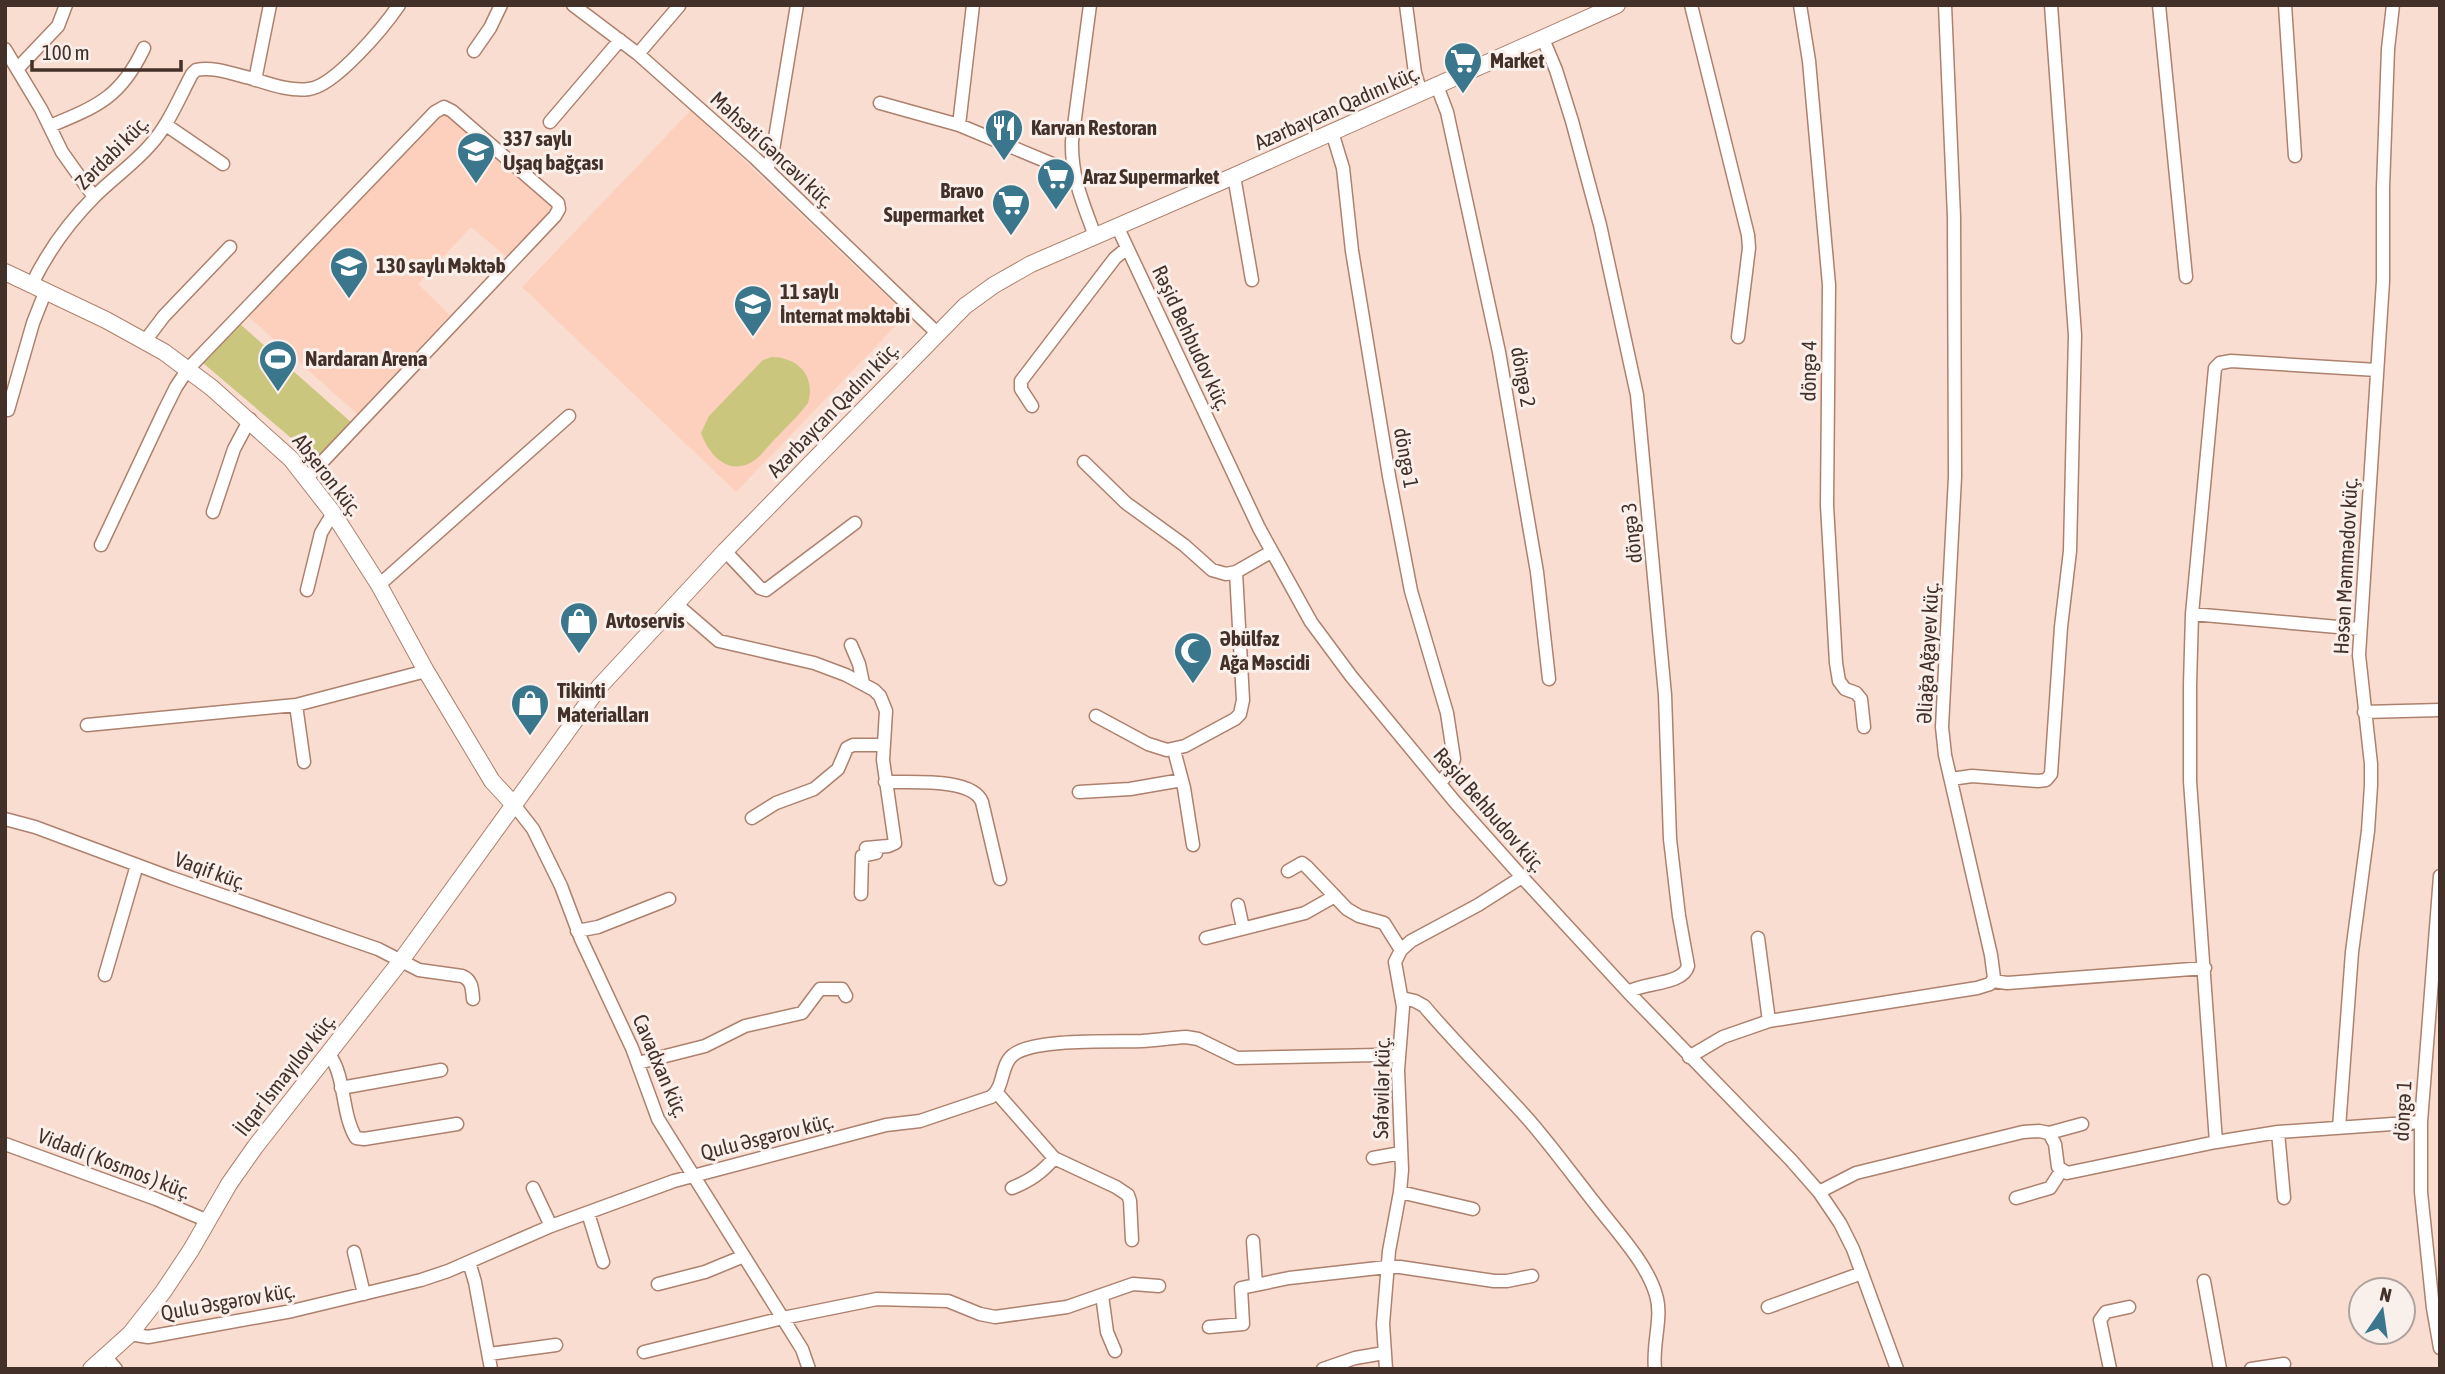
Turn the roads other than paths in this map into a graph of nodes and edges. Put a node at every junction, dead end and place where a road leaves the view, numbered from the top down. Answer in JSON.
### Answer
{"nodes":[{"id":1,"x":66,"y":5,"type":"edge"},
{"id":2,"x":270,"y":5,"type":"edge"},
{"id":3,"x":399,"y":5,"type":"edge"},
{"id":4,"x":501,"y":5,"type":"edge"},
{"id":5,"x":573,"y":5,"type":"edge"},
{"id":6,"x":797,"y":5,"type":"edge"},
{"id":7,"x":973,"y":5,"type":"edge"},
{"id":8,"x":1090,"y":5,"type":"edge"},
{"id":9,"x":1406,"y":5,"type":"edge"},
{"id":10,"x":1617,"y":5,"type":"edge"},
{"id":11,"x":1691,"y":5,"type":"edge"},
{"id":12,"x":1800,"y":5,"type":"edge"},
{"id":13,"x":1945,"y":5,"type":"edge"},
{"id":14,"x":2051,"y":5,"type":"edge"},
{"id":15,"x":2159,"y":5,"type":"edge"},
{"id":16,"x":2285,"y":5,"type":"edge"},
{"id":17,"x":2393,"y":5,"type":"edge"},
{"id":18,"x":679,"y":6,"type":"edge"},
{"id":19,"x":593,"y":10,"type":"edge"},
{"id":20,"x":1542,"y":39,"type":"junction"},
{"id":21,"x":620,"y":40,"type":"junction"},
{"id":22,"x":144,"y":48,"type":"dead end"},
{"id":23,"x":5,"y":49,"type":"edge"},
{"id":24,"x":474,"y":51,"type":"dead end"},
{"id":25,"x":638,"y":54,"type":"junction"},
{"id":26,"x":18,"y":68,"type":"junction"},
{"id":27,"x":255,"y":80,"type":"junction"},
{"id":28,"x":1437,"y":86,"type":"junction"},
{"id":29,"x":1421,"y":93,"type":"junction"},
{"id":30,"x":880,"y":103,"type":"dead end"},
{"id":31,"x":550,"y":122,"type":"dead end"},
{"id":32,"x":166,"y":125,"type":"junction"},
{"id":33,"x":959,"y":125,"type":"junction"},
{"id":34,"x":50,"y":126,"type":"junction"},
{"id":35,"x":1332,"y":132,"type":"junction"},
{"id":36,"x":2295,"y":156,"type":"dead end"},
{"id":37,"x":223,"y":164,"type":"dead end"},
{"id":38,"x":766,"y":169,"type":"junction"},
{"id":39,"x":1072,"y":170,"type":"junction"},
{"id":40,"x":1234,"y":176,"type":"junction"},
{"id":41,"x":94,"y":197,"type":"junction"},
{"id":42,"x":1117,"y":226,"type":"junction"},
{"id":43,"x":1095,"y":236,"type":"junction"},
{"id":44,"x":230,"y":247,"type":"dead end"},
{"id":45,"x":1127,"y":248,"type":"junction"},
{"id":46,"x":5,"y":272,"type":"edge"},
{"id":47,"x":2186,"y":276,"type":"dead end"},
{"id":48,"x":1252,"y":279,"type":"dead end"},
{"id":49,"x":39,"y":287,"type":"junction"},
{"id":50,"x":937,"y":333,"type":"junction"},
{"id":51,"x":1738,"y":337,"type":"dead end"},
{"id":52,"x":145,"y":341,"type":"junction"},
{"id":53,"x":188,"y":369,"type":"junction"},
{"id":54,"x":2377,"y":370,"type":"junction"},
{"id":55,"x":1032,"y":406,"type":"dead end"},
{"id":56,"x":8,"y":410,"type":"dead end"},
{"id":57,"x":569,"y":416,"type":"dead end"},
{"id":58,"x":250,"y":419,"type":"junction"},
{"id":59,"x":1084,"y":462,"type":"dead end"},
{"id":60,"x":307,"y":478,"type":"junction"},
{"id":61,"x":213,"y":512,"type":"dead end"},
{"id":62,"x":333,"y":513,"type":"junction"},
{"id":63,"x":855,"y":523,"type":"dead end"},
{"id":64,"x":101,"y":545,"type":"dead end"},
{"id":65,"x":725,"y":551,"type":"junction"},
{"id":66,"x":1271,"y":552,"type":"junction"},
{"id":67,"x":1236,"y":572,"type":"junction"},
{"id":68,"x":379,"y":585,"type":"junction"},
{"id":69,"x":307,"y":590,"type":"dead end"},
{"id":70,"x":675,"y":603,"type":"junction"},
{"id":71,"x":2192,"y":614,"type":"junction"},
{"id":72,"x":2360,"y":629,"type":"junction"},
{"id":73,"x":851,"y":645,"type":"dead end"},
{"id":74,"x":426,"y":671,"type":"junction"},
{"id":75,"x":1549,"y":679,"type":"dead end"},
{"id":76,"x":863,"y":683,"type":"junction"},
{"id":77,"x":296,"y":705,"type":"junction"},
{"id":78,"x":2440,"y":710,"type":"edge"},
{"id":79,"x":2364,"y":712,"type":"junction"},
{"id":80,"x":1097,"y":716,"type":"dead end"},
{"id":81,"x":87,"y":725,"type":"dead end"},
{"id":82,"x":1864,"y":727,"type":"dead end"},
{"id":83,"x":884,"y":745,"type":"junction"},
{"id":84,"x":1174,"y":750,"type":"junction"},
{"id":85,"x":304,"y":762,"type":"dead end"},
{"id":86,"x":1951,"y":779,"type":"junction"},
{"id":87,"x":1182,"y":780,"type":"junction"},
{"id":88,"x":885,"y":782,"type":"junction"},
{"id":89,"x":1440,"y":783,"type":"junction"},
{"id":90,"x":1079,"y":792,"type":"dead end"},
{"id":91,"x":515,"y":806,"type":"junction"},
{"id":92,"x":752,"y":818,"type":"dead end"},
{"id":93,"x":5,"y":819,"type":"edge"},
{"id":94,"x":895,"y":844,"type":"junction"},
{"id":95,"x":1193,"y":845,"type":"dead end"},
{"id":96,"x":866,"y":848,"type":"dead end"},
{"id":97,"x":137,"y":865,"type":"junction"},
{"id":98,"x":1288,"y":871,"type":"dead end"},
{"id":99,"x":2440,"y":876,"type":"edge"},
{"id":100,"x":1522,"y":877,"type":"junction"},
{"id":101,"x":1000,"y":878,"type":"dead end"},
{"id":102,"x":861,"y":894,"type":"dead end"},
{"id":103,"x":1335,"y":896,"type":"junction"},
{"id":104,"x":669,"y":899,"type":"dead end"},
{"id":105,"x":1238,"y":905,"type":"dead end"},
{"id":106,"x":1243,"y":928,"type":"junction"},
{"id":107,"x":577,"y":931,"type":"junction"},
{"id":108,"x":1206,"y":938,"type":"dead end"},
{"id":109,"x":1758,"y":938,"type":"dead end"},
{"id":110,"x":1401,"y":950,"type":"junction"},
{"id":111,"x":400,"y":962,"type":"junction"},
{"id":112,"x":2204,"y":968,"type":"junction"},
{"id":113,"x":105,"y":975,"type":"dead end"},
{"id":114,"x":1993,"y":981,"type":"junction"},
{"id":115,"x":1628,"y":992,"type":"junction"},
{"id":116,"x":846,"y":996,"type":"dead end"},
{"id":117,"x":1402,"y":998,"type":"junction"},
{"id":118,"x":473,"y":999,"type":"dead end"},
{"id":119,"x":1769,"y":1021,"type":"junction"},
{"id":120,"x":329,"y":1054,"type":"junction"},
{"id":121,"x":1399,"y":1057,"type":"junction"},
{"id":122,"x":1689,"y":1057,"type":"junction"},
{"id":123,"x":638,"y":1063,"type":"junction"},
{"id":124,"x":441,"y":1070,"type":"dead end"},
{"id":125,"x":341,"y":1088,"type":"junction"},
{"id":126,"x":997,"y":1093,"type":"junction"},
{"id":127,"x":2421,"y":1122,"type":"junction"},
{"id":128,"x":457,"y":1124,"type":"dead end"},
{"id":129,"x":2082,"y":1124,"type":"dead end"},
{"id":130,"x":2339,"y":1128,"type":"junction"},
{"id":131,"x":2278,"y":1132,"type":"junction"},
{"id":132,"x":2049,"y":1133,"type":"junction"},
{"id":133,"x":2216,"y":1142,"type":"junction"},
{"id":134,"x":5,"y":1144,"type":"edge"},
{"id":135,"x":1401,"y":1153,"type":"junction"},
{"id":136,"x":1054,"y":1158,"type":"junction"},
{"id":137,"x":1373,"y":1158,"type":"dead end"},
{"id":138,"x":2061,"y":1171,"type":"junction"},
{"id":139,"x":695,"y":1175,"type":"junction"},
{"id":140,"x":533,"y":1188,"type":"dead end"},
{"id":141,"x":1012,"y":1188,"type":"dead end"},
{"id":142,"x":1400,"y":1192,"type":"junction"},
{"id":143,"x":1819,"y":1192,"type":"junction"},
{"id":144,"x":2016,"y":1198,"type":"dead end"},
{"id":145,"x":2284,"y":1198,"type":"dead end"},
{"id":146,"x":1472,"y":1209,"type":"dead end"},
{"id":147,"x":588,"y":1213,"type":"junction"},
{"id":148,"x":208,"y":1221,"type":"junction"},
{"id":149,"x":551,"y":1226,"type":"junction"},
{"id":150,"x":1132,"y":1240,"type":"dead end"},
{"id":151,"x":1253,"y":1241,"type":"dead end"},
{"id":152,"x":354,"y":1252,"type":"dead end"},
{"id":153,"x":744,"y":1256,"type":"junction"},
{"id":154,"x":469,"y":1262,"type":"junction"},
{"id":155,"x":603,"y":1262,"type":"dead end"},
{"id":156,"x":1387,"y":1267,"type":"junction"},
{"id":157,"x":1862,"y":1273,"type":"junction"},
{"id":158,"x":1532,"y":1276,"type":"dead end"},
{"id":159,"x":2204,"y":1281,"type":"dead end"},
{"id":160,"x":658,"y":1284,"type":"dead end"},
{"id":161,"x":1256,"y":1284,"type":"junction"},
{"id":162,"x":1159,"y":1286,"type":"dead end"},
{"id":163,"x":364,"y":1294,"type":"junction"},
{"id":164,"x":1102,"y":1296,"type":"junction"},
{"id":165,"x":1768,"y":1307,"type":"dead end"},
{"id":166,"x":2129,"y":1307,"type":"dead end"},
{"id":167,"x":783,"y":1318,"type":"junction"},
{"id":168,"x":1209,"y":1326,"type":"dead end"},
{"id":169,"x":130,"y":1334,"type":"junction"},
{"id":170,"x":556,"y":1345,"type":"dead end"},
{"id":171,"x":2440,"y":1348,"type":"edge"},
{"id":172,"x":1115,"y":1351,"type":"dead end"},
{"id":173,"x":645,"y":1352,"type":"dead end"},
{"id":174,"x":1384,"y":1353,"type":"junction"},
{"id":175,"x":489,"y":1354,"type":"junction"},
{"id":176,"x":111,"y":1363,"type":"edge"},
{"id":177,"x":2284,"y":1364,"type":"dead end"},
{"id":178,"x":91,"y":1369,"type":"edge"},
{"id":179,"x":491,"y":1369,"type":"edge"},
{"id":180,"x":809,"y":1369,"type":"edge"},
{"id":181,"x":1323,"y":1369,"type":"edge"},
{"id":182,"x":1386,"y":1369,"type":"edge"},
{"id":183,"x":1655,"y":1369,"type":"edge"},
{"id":184,"x":1897,"y":1369,"type":"edge"},
{"id":185,"x":2110,"y":1369,"type":"edge"},
{"id":186,"x":2220,"y":1369,"type":"edge"},
{"id":187,"x":2251,"y":1369,"type":"edge"}],
"edges":[{"from":1,"to":26,"type":"street"},
{"from":2,"to":27,"type":"street"},
{"from":3,"to":27,"type":"street","name":"Zərdabi küç."},
{"from":4,"to":24,"type":"street"},
{"from":5,"to":19,"type":"street","name":"Məhsəti Gəncəvi küç."},
{"from":6,"to":38,"type":"street"},
{"from":7,"to":33,"type":"street"},
{"from":8,"to":39,"type":"street"},
{"from":9,"to":29,"type":"street"},
{"from":10,"to":20,"type":"main road","name":"Azərbaycan Qadını küç."},
{"from":11,"to":51,"type":"street"},
{"from":12,"to":82,"type":"street","name":"döngə 4"},
{"from":13,"to":86,"type":"street","name":"Əliağa Ağayev küç."},
{"from":14,"to":86,"type":"street"},
{"from":15,"to":47,"type":"street"},
{"from":16,"to":36,"type":"street"},
{"from":17,"to":54,"type":"street","name":"Həsən Məmmədov küç."},
{"from":18,"to":25,"type":"street"},
{"from":19,"to":21,"type":"street","name":"Məhsəti Gəncəvi küç."},
{"from":20,"to":28,"type":"main road","name":"Azərbaycan Qadını küç."},
{"from":20,"to":115,"type":"street","name":"döngə 3"},
{"from":21,"to":25,"type":"street","name":"Məhsəti Gəncəvi küç."},
{"from":21,"to":31,"type":"street"},
{"from":22,"to":34,"type":"street"},
{"from":23,"to":26,"type":"street"},
{"from":25,"to":38,"type":"street","name":"Məhsəti Gəncəvi küç."},
{"from":26,"to":34,"type":"street"},
{"from":27,"to":32,"type":"street","name":"Zərdabi küç."},
{"from":28,"to":29,"type":"main road","name":"Azərbaycan Qadını küç."},
{"from":28,"to":75,"type":"street","name":"döngə 2"},
{"from":29,"to":35,"type":"main road","name":"Azərbaycan Qadını küç."},
{"from":30,"to":33,"type":"street"},
{"from":32,"to":37,"type":"street"},
{"from":32,"to":41,"type":"street","name":"Zərdabi küç."},
{"from":33,"to":39,"type":"street"},
{"from":34,"to":41,"type":"street"},
{"from":35,"to":40,"type":"main road","name":"Azərbaycan Qadını küç."},
{"from":35,"to":89,"type":"street","name":"döngə 1"},
{"from":38,"to":50,"type":"street","name":"Məhsəti Gəncəvi küç."},
{"from":39,"to":43,"type":"street"},
{"from":40,"to":42,"type":"main road","name":"Azərbaycan Qadını küç."},
{"from":40,"to":48,"type":"street"},
{"from":41,"to":49,"type":"street","name":"Zərdabi küç."},
{"from":42,"to":43,"type":"main road","name":"Azərbaycan Qadını küç."},
{"from":42,"to":45,"type":"street","name":"Rəşid Behbudov küç."},
{"from":43,"to":50,"type":"main road","name":"Azərbaycan Qadını küç."},
{"from":44,"to":52,"type":"street"},
{"from":45,"to":55,"type":"street"},
{"from":45,"to":66,"type":"street","name":"Rəşid Behbudov küç."},
{"from":46,"to":49,"type":"main road","name":"Abşeron küç."},
{"from":49,"to":52,"type":"main road","name":"Abşeron küç."},
{"from":49,"to":56,"type":"street","name":"Zərdabi küç."},
{"from":50,"to":65,"type":"main road","name":"Azərbaycan Qadını küç."},
{"from":52,"to":53,"type":"main road","name":"Abşeron küç."},
{"from":53,"to":58,"type":"main road","name":"Abşeron küç."},
{"from":53,"to":60,"type":"street"},
{"from":53,"to":64,"type":"street"},
{"from":54,"to":71,"type":"street"},
{"from":54,"to":72,"type":"street","name":"Həsən Məmmədov küç."},
{"from":57,"to":68,"type":"street"},
{"from":58,"to":60,"type":"main road","name":"Abşeron küç."},
{"from":58,"to":61,"type":"street"},
{"from":59,"to":67,"type":"street"},
{"from":60,"to":62,"type":"main road","name":"Abşeron küç."},
{"from":62,"to":68,"type":"main road","name":"Abşeron küç."},
{"from":62,"to":69,"type":"street"},
{"from":63,"to":65,"type":"street"},
{"from":65,"to":70,"type":"main road","name":"Azərbaycan Qadını küç."},
{"from":66,"to":67,"type":"street"},
{"from":66,"to":89,"type":"street","name":"Rəşid Behbudov küç."},
{"from":67,"to":84,"type":"street"},
{"from":68,"to":74,"type":"main road","name":"Abşeron küç."},
{"from":70,"to":76,"type":"street"},
{"from":70,"to":91,"type":"main road","name":"Azərbaycan Qadını küç."},
{"from":71,"to":72,"type":"street"},
{"from":71,"to":112,"type":"street"},
{"from":72,"to":79,"type":"street","name":"Həsən Məmmədov küç."},
{"from":73,"to":76,"type":"street"},
{"from":74,"to":77,"type":"street"},
{"from":74,"to":91,"type":"main road","name":"Abşeron küç."},
{"from":76,"to":83,"type":"street"},
{"from":77,"to":81,"type":"street"},
{"from":77,"to":85,"type":"street"},
{"from":78,"to":79,"type":"street"},
{"from":79,"to":130,"type":"street","name":"Həsən Məmmədov küç."},
{"from":80,"to":84,"type":"street"},
{"from":83,"to":88,"type":"street"},
{"from":83,"to":92,"type":"street"},
{"from":84,"to":87,"type":"street"},
{"from":86,"to":114,"type":"street","name":"Əliağa Ağayev küç."},
{"from":87,"to":90,"type":"street"},
{"from":87,"to":95,"type":"street"},
{"from":88,"to":94,"type":"street"},
{"from":88,"to":101,"type":"street"},
{"from":89,"to":100,"type":"street","name":"Rəşid Behbudov küç."},
{"from":91,"to":107,"type":"street","name":"Cavadxan küç."},
{"from":91,"to":111,"type":"main road","name":"İlqar İsmayılov küç."},
{"from":93,"to":97,"type":"street","name":"Vaqif küç."},
{"from":94,"to":96,"type":"street"},
{"from":94,"to":102,"type":"street"},
{"from":97,"to":111,"type":"street","name":"Vaqif küç."},
{"from":97,"to":113,"type":"street"},
{"from":98,"to":103,"type":"street"},
{"from":99,"to":127,"type":"street","name":"döngə 1"},
{"from":100,"to":110,"type":"street"},
{"from":100,"to":115,"type":"street","name":"Rəşid Behbudov küç."},
{"from":103,"to":106,"type":"street"},
{"from":103,"to":110,"type":"street"},
{"from":104,"to":107,"type":"street"},
{"from":105,"to":106,"type":"street"},
{"from":106,"to":108,"type":"street"},
{"from":107,"to":123,"type":"street","name":"Cavadxan küç."},
{"from":109,"to":119,"type":"street"},
{"from":110,"to":117,"type":"street","name":"Səfəvilər küç."},
{"from":111,"to":118,"type":"street","name":"Vaqif küç."},
{"from":111,"to":120,"type":"main road","name":"İlqar İsmayılov küç."},
{"from":112,"to":114,"type":"street"},
{"from":112,"to":133,"type":"street"},
{"from":114,"to":119,"type":"street"},
{"from":115,"to":122,"type":"street","name":"Rəşid Behbudov küç."},
{"from":116,"to":123,"type":"street"},
{"from":117,"to":121,"type":"street","name":"Səfəvilər küç."},
{"from":117,"to":183,"type":"street"},
{"from":119,"to":122,"type":"street"},
{"from":120,"to":125,"type":"street"},
{"from":120,"to":148,"type":"main road","name":"İlqar İsmayılov küç."},
{"from":121,"to":126,"type":"street"},
{"from":121,"to":135,"type":"street","name":"Səfəvilər küç."},
{"from":122,"to":143,"type":"street","name":"Rəşid Behbudov küç."},
{"from":123,"to":139,"type":"street","name":"Cavadxan küç."},
{"from":124,"to":125,"type":"street"},
{"from":125,"to":128,"type":"street"},
{"from":126,"to":136,"type":"street"},
{"from":126,"to":139,"type":"street","name":"Qulu Əsgərov küç."},
{"from":127,"to":130,"type":"street"},
{"from":127,"to":171,"type":"street","name":"döngə 1"},
{"from":129,"to":132,"type":"street"},
{"from":130,"to":131,"type":"street"},
{"from":131,"to":133,"type":"street"},
{"from":131,"to":145,"type":"street"},
{"from":132,"to":138,"type":"street"},
{"from":132,"to":143,"type":"street"},
{"from":133,"to":138,"type":"street"},
{"from":134,"to":148,"type":"street","name":"Vidadi ( Kosmos ) küç."},
{"from":135,"to":137,"type":"street"},
{"from":135,"to":142,"type":"street","name":"Səfəvilər küç."},
{"from":136,"to":141,"type":"street"},
{"from":136,"to":150,"type":"street"},
{"from":138,"to":144,"type":"street"},
{"from":139,"to":147,"type":"street","name":"Qulu Əsgərov küç."},
{"from":139,"to":153,"type":"street","name":"Cavadxan küç."},
{"from":140,"to":149,"type":"street"},
{"from":142,"to":146,"type":"street"},
{"from":142,"to":156,"type":"street","name":"Səfəvilər küç."},
{"from":143,"to":157,"type":"street","name":"Rəşid Behbudov küç."},
{"from":147,"to":149,"type":"street","name":"Qulu Əsgərov küç."},
{"from":147,"to":155,"type":"street"},
{"from":148,"to":169,"type":"main road","name":"İlqar İsmayılov küç."},
{"from":149,"to":154,"type":"street","name":"Qulu Əsgərov küç."},
{"from":151,"to":161,"type":"street"},
{"from":152,"to":163,"type":"street"},
{"from":153,"to":160,"type":"street"},
{"from":153,"to":167,"type":"street","name":"Cavadxan küç."},
{"from":154,"to":163,"type":"street","name":"Qulu Əsgərov küç."},
{"from":154,"to":175,"type":"street"},
{"from":156,"to":158,"type":"street"},
{"from":156,"to":161,"type":"street"},
{"from":156,"to":174,"type":"street","name":"Səfəvilər küç."},
{"from":157,"to":165,"type":"street"},
{"from":157,"to":184,"type":"street","name":"Rəşid Behbudov küç."},
{"from":159,"to":186,"type":"street"},
{"from":161,"to":168,"type":"street"},
{"from":162,"to":164,"type":"street"},
{"from":163,"to":169,"type":"street","name":"Qulu Əsgərov küç."},
{"from":164,"to":167,"type":"street"},
{"from":164,"to":172,"type":"street"},
{"from":166,"to":185,"type":"street"},
{"from":167,"to":173,"type":"street"},
{"from":167,"to":180,"type":"street","name":"Cavadxan küç."},
{"from":169,"to":176,"type":"main road","name":"İlqar İsmayılov küç."},
{"from":170,"to":175,"type":"street"},
{"from":174,"to":181,"type":"street"},
{"from":174,"to":182,"type":"street","name":"Səfəvilər küç."},
{"from":175,"to":179,"type":"street"},
{"from":176,"to":178,"type":"main road","name":"İlqar İsmayılov küç."},
{"from":177,"to":187,"type":"street"}]}
